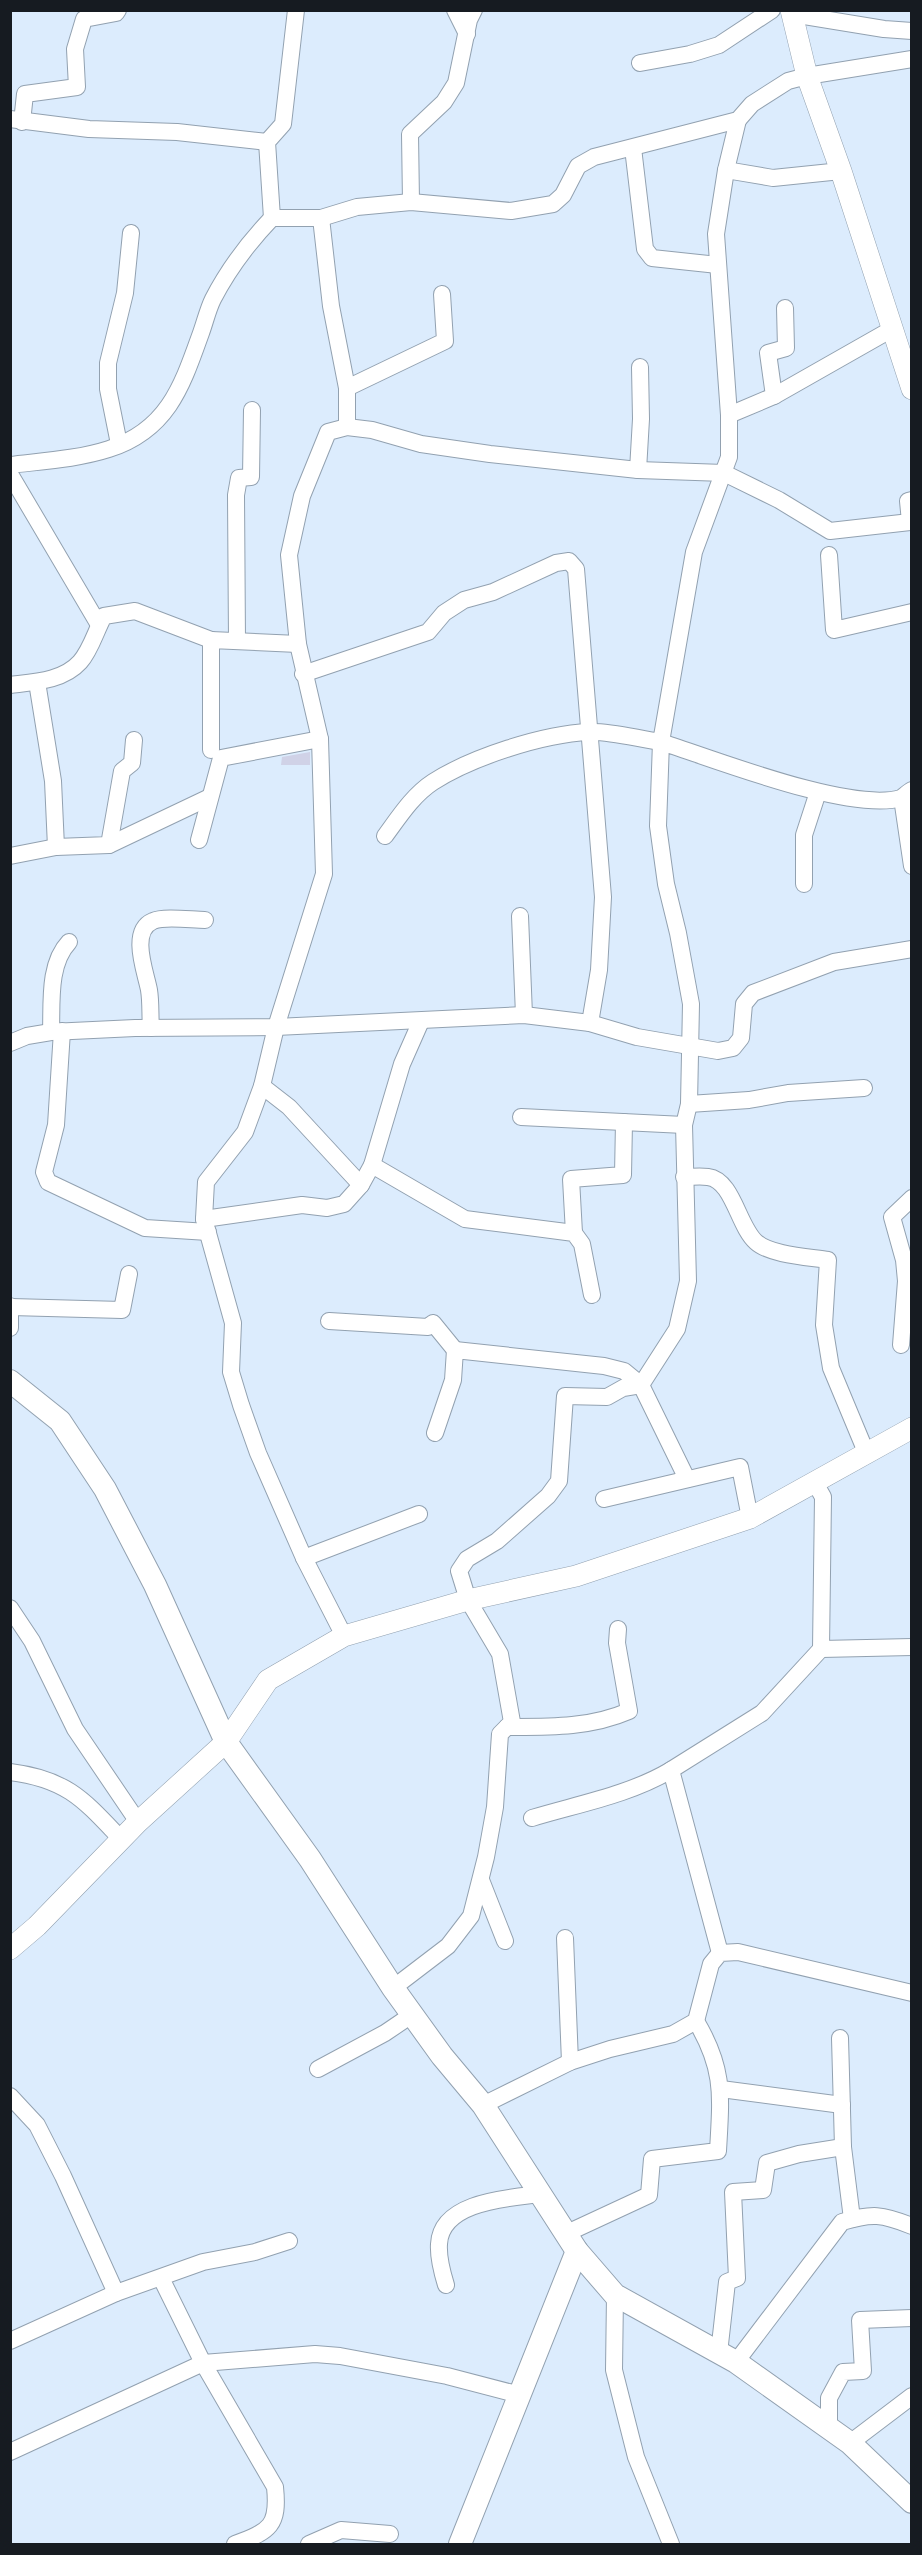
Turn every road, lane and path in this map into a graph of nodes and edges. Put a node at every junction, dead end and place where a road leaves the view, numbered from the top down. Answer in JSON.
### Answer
{"nodes":[{"id":1,"x":118,"y":10,"type":"edge"},
{"id":2,"x":296,"y":10,"type":"edge"},
{"id":3,"x":455,"y":10,"type":"edge"},
{"id":4,"x":474,"y":10,"type":"edge"},
{"id":5,"x":787,"y":11,"type":"edge"},
{"id":6,"x":912,"y":31,"type":"edge"},
{"id":7,"x":467,"y":34,"type":"junction"},
{"id":8,"x":912,"y":59,"type":"edge"},
{"id":9,"x":640,"y":63,"type":"dead end"},
{"id":10,"x":807,"y":75,"type":"junction"},
{"id":11,"x":738,"y":120,"type":"junction"},
{"id":12,"x":16,"y":121,"type":"edge"},
{"id":13,"x":267,"y":142,"type":"junction"},
{"id":14,"x":633,"y":148,"type":"junction"},
{"id":15,"x":726,"y":170,"type":"junction"},
{"id":16,"x":841,"y":171,"type":"junction"},
{"id":17,"x":411,"y":202,"type":"junction"},
{"id":18,"x":272,"y":218,"type":"junction"},
{"id":19,"x":321,"y":218,"type":"junction"},
{"id":20,"x":131,"y":233,"type":"dead end"},
{"id":21,"x":718,"y":265,"type":"junction"},
{"id":22,"x":442,"y":294,"type":"dead end"},
{"id":23,"x":785,"y":308,"type":"dead end"},
{"id":24,"x":892,"y":329,"type":"junction"},
{"id":25,"x":640,"y":367,"type":"dead end"},
{"id":26,"x":347,"y":388,"type":"junction"},
{"id":27,"x":912,"y":389,"type":"edge"},
{"id":28,"x":774,"y":396,"type":"junction"},
{"id":29,"x":252,"y":410,"type":"dead end"},
{"id":30,"x":729,"y":415,"type":"junction"},
{"id":31,"x":347,"y":427,"type":"junction"},
{"id":32,"x":119,"y":444,"type":"junction"},
{"id":33,"x":10,"y":465,"type":"edge"},
{"id":34,"x":638,"y":470,"type":"junction"},
{"id":35,"x":724,"y":473,"type":"junction"},
{"id":36,"x":10,"y":474,"type":"edge"},
{"id":37,"x":912,"y":500,"type":"edge"},
{"id":38,"x":829,"y":555,"type":"dead end"},
{"id":39,"x":912,"y":612,"type":"edge"},
{"id":40,"x":99,"y":625,"type":"junction"},
{"id":41,"x":211,"y":639,"type":"junction"},
{"id":42,"x":237,"y":641,"type":"junction"},
{"id":43,"x":298,"y":644,"type":"junction"},
{"id":44,"x":303,"y":674,"type":"junction"},
{"id":45,"x":37,"y":682,"type":"junction"},
{"id":46,"x":10,"y":684,"type":"edge"},
{"id":47,"x":590,"y":732,"type":"junction"},
{"id":48,"x":320,"y":739,"type":"junction"},
{"id":49,"x":134,"y":740,"type":"dead end"},
{"id":50,"x":661,"y":742,"type":"junction"},
{"id":51,"x":211,"y":750,"type":"dead end"},
{"id":52,"x":818,"y":792,"type":"junction"},
{"id":53,"x":907,"y":794,"type":"edge"},
{"id":54,"x":210,"y":797,"type":"junction"},
{"id":55,"x":385,"y":836,"type":"dead end"},
{"id":56,"x":199,"y":840,"type":"dead end"},
{"id":57,"x":110,"y":846,"type":"junction"},
{"id":58,"x":56,"y":847,"type":"junction"},
{"id":59,"x":10,"y":856,"type":"edge"},
{"id":60,"x":912,"y":866,"type":"edge"},
{"id":61,"x":804,"y":884,"type":"dead end"},
{"id":62,"x":520,"y":916,"type":"dead end"},
{"id":63,"x":204,"y":920,"type":"dead end"},
{"id":64,"x":69,"y":942,"type":"dead end"},
{"id":65,"x":912,"y":949,"type":"edge"},
{"id":66,"x":524,"y":1015,"type":"junction"},
{"id":67,"x":421,"y":1021,"type":"junction"},
{"id":68,"x":590,"y":1023,"type":"junction"},
{"id":69,"x":276,"y":1027,"type":"junction"},
{"id":70,"x":151,"y":1028,"type":"junction"},
{"id":71,"x":56,"y":1032,"type":"junction"},
{"id":72,"x":10,"y":1043,"type":"edge"},
{"id":73,"x":689,"y":1045,"type":"junction"},
{"id":74,"x":262,"y":1086,"type":"junction"},
{"id":75,"x":864,"y":1088,"type":"dead end"},
{"id":76,"x":689,"y":1104,"type":"junction"},
{"id":77,"x":521,"y":1117,"type":"dead end"},
{"id":78,"x":624,"y":1122,"type":"junction"},
{"id":79,"x":684,"y":1125,"type":"junction"},
{"id":80,"x":372,"y":1165,"type":"junction"},
{"id":81,"x":684,"y":1177,"type":"junction"},
{"id":82,"x":361,"y":1185,"type":"junction"},
{"id":83,"x":912,"y":1198,"type":"edge"},
{"id":84,"x":206,"y":1226,"type":"junction"},
{"id":85,"x":574,"y":1233,"type":"junction"},
{"id":86,"x":908,"y":1261,"type":"edge"},
{"id":87,"x":129,"y":1274,"type":"dead end"},
{"id":88,"x":592,"y":1295,"type":"dead end"},
{"id":89,"x":11,"y":1307,"type":"edge"},
{"id":90,"x":328,"y":1322,"type":"dead end"},
{"id":91,"x":10,"y":1328,"type":"edge"},
{"id":92,"x":901,"y":1345,"type":"dead end"},
{"id":93,"x":456,"y":1350,"type":"junction"},
{"id":94,"x":10,"y":1381,"type":"edge"},
{"id":95,"x":641,"y":1385,"type":"junction"},
{"id":96,"x":912,"y":1428,"type":"edge"},
{"id":97,"x":435,"y":1433,"type":"dead end"},
{"id":98,"x":866,"y":1452,"type":"junction"},
{"id":99,"x":687,"y":1479,"type":"junction"},
{"id":100,"x":814,"y":1481,"type":"junction"},
{"id":101,"x":604,"y":1499,"type":"dead end"},
{"id":102,"x":419,"y":1515,"type":"dead end"},
{"id":103,"x":750,"y":1518,"type":"junction"},
{"id":104,"x":304,"y":1557,"type":"junction"},
{"id":105,"x":468,"y":1600,"type":"junction"},
{"id":106,"x":10,"y":1608,"type":"edge"},
{"id":107,"x":618,"y":1629,"type":"dead end"},
{"id":108,"x":344,"y":1636,"type":"junction"},
{"id":109,"x":912,"y":1647,"type":"edge"},
{"id":110,"x":821,"y":1649,"type":"junction"},
{"id":111,"x":507,"y":1727,"type":"junction"},
{"id":112,"x":226,"y":1742,"type":"junction"},
{"id":113,"x":671,"y":1770,"type":"junction"},
{"id":114,"x":10,"y":1772,"type":"edge"},
{"id":115,"x":532,"y":1818,"type":"dead end"},
{"id":116,"x":138,"y":1822,"type":"junction"},
{"id":117,"x":121,"y":1839,"type":"junction"},
{"id":118,"x":480,"y":1880,"type":"junction"},
{"id":119,"x":565,"y":1938,"type":"dead end"},
{"id":120,"x":505,"y":1941,"type":"dead end"},
{"id":121,"x":10,"y":1949,"type":"edge"},
{"id":122,"x":720,"y":1953,"type":"junction"},
{"id":123,"x":393,"y":1988,"type":"junction"},
{"id":124,"x":912,"y":1993,"type":"edge"},
{"id":125,"x":413,"y":2014,"type":"junction"},
{"id":126,"x":696,"y":2021,"type":"junction"},
{"id":127,"x":840,"y":2038,"type":"dead end"},
{"id":128,"x":570,"y":2062,"type":"junction"},
{"id":129,"x":318,"y":2069,"type":"dead end"},
{"id":130,"x":721,"y":2089,"type":"junction"},
{"id":131,"x":10,"y":2096,"type":"edge"},
{"id":132,"x":842,"y":2104,"type":"junction"},
{"id":133,"x":483,"y":2105,"type":"junction"},
{"id":134,"x":843,"y":2147,"type":"junction"},
{"id":135,"x":540,"y":2194,"type":"junction"},
{"id":136,"x":852,"y":2219,"type":"junction"},
{"id":137,"x":912,"y":2226,"type":"edge"},
{"id":138,"x":289,"y":2241,"type":"dead end"},
{"id":139,"x":571,"y":2243,"type":"junction"},
{"id":140,"x":161,"y":2278,"type":"junction"},
{"id":141,"x":446,"y":2285,"type":"dead end"},
{"id":142,"x":116,"y":2293,"type":"junction"},
{"id":143,"x":615,"y":2295,"type":"junction"},
{"id":144,"x":912,"y":2318,"type":"edge"},
{"id":145,"x":10,"y":2340,"type":"edge"},
{"id":146,"x":727,"y":2358,"type":"junction"},
{"id":147,"x":203,"y":2363,"type":"junction"},
{"id":148,"x":520,"y":2395,"type":"junction"},
{"id":149,"x":912,"y":2396,"type":"edge"},
{"id":150,"x":829,"y":2428,"type":"junction"},
{"id":151,"x":850,"y":2443,"type":"junction"},
{"id":152,"x":10,"y":2452,"type":"edge"},
{"id":153,"x":912,"y":2502,"type":"edge"},
{"id":154,"x":391,"y":2541,"type":"edge"},
{"id":155,"x":235,"y":2544,"type":"edge"},
{"id":156,"x":309,"y":2544,"type":"edge"},
{"id":157,"x":460,"y":2544,"type":"edge"},
{"id":158,"x":671,"y":2544,"type":"edge"}],
"edges":[{"from":1,"to":12,"type":"street"},
{"from":2,"to":13,"type":"street"},
{"from":3,"to":7,"type":"street"},
{"from":4,"to":7,"type":"street"},
{"from":5,"to":6,"type":"street"},
{"from":5,"to":9,"type":"street"},
{"from":5,"to":10,"type":"street"},
{"from":7,"to":17,"type":"street"},
{"from":8,"to":10,"type":"street"},
{"from":10,"to":11,"type":"street"},
{"from":10,"to":16,"type":"street"},
{"from":11,"to":14,"type":"street"},
{"from":11,"to":15,"type":"street"},
{"from":12,"to":13,"type":"street"},
{"from":13,"to":18,"type":"street"},
{"from":14,"to":17,"type":"street"},
{"from":14,"to":21,"type":"street"},
{"from":15,"to":16,"type":"street"},
{"from":15,"to":21,"type":"street"},
{"from":16,"to":24,"type":"street"},
{"from":17,"to":19,"type":"street"},
{"from":18,"to":19,"type":"street"},
{"from":18,"to":32,"type":"street"},
{"from":19,"to":26,"type":"street"},
{"from":20,"to":32,"type":"street"},
{"from":21,"to":30,"type":"street"},
{"from":22,"to":26,"type":"street"},
{"from":23,"to":28,"type":"street"},
{"from":24,"to":27,"type":"street"},
{"from":24,"to":28,"type":"street"},
{"from":25,"to":34,"type":"street"},
{"from":26,"to":31,"type":"street"},
{"from":28,"to":30,"type":"street"},
{"from":29,"to":42,"type":"street"},
{"from":30,"to":35,"type":"street"},
{"from":31,"to":34,"type":"street"},
{"from":31,"to":43,"type":"street"},
{"from":32,"to":33,"type":"street"},
{"from":34,"to":35,"type":"street"},
{"from":35,"to":37,"type":"street"},
{"from":35,"to":50,"type":"street"},
{"from":36,"to":40,"type":"street"},
{"from":38,"to":39,"type":"street"},
{"from":40,"to":41,"type":"street"},
{"from":40,"to":45,"type":"street"},
{"from":41,"to":42,"type":"street"},
{"from":41,"to":51,"type":"street"},
{"from":42,"to":43,"type":"street"},
{"from":43,"to":44,"type":"street"},
{"from":44,"to":47,"type":"street"},
{"from":44,"to":48,"type":"street"},
{"from":45,"to":46,"type":"street"},
{"from":45,"to":58,"type":"street"},
{"from":47,"to":50,"type":"street"},
{"from":47,"to":55,"type":"street"},
{"from":47,"to":68,"type":"street"},
{"from":48,"to":54,"type":"street"},
{"from":48,"to":69,"type":"street"},
{"from":49,"to":57,"type":"street"},
{"from":50,"to":52,"type":"street"},
{"from":50,"to":73,"type":"street"},
{"from":52,"to":53,"type":"street"},
{"from":52,"to":61,"type":"street"},
{"from":53,"to":60,"type":"street"},
{"from":54,"to":56,"type":"street"},
{"from":54,"to":57,"type":"street"},
{"from":57,"to":58,"type":"street"},
{"from":58,"to":59,"type":"street"},
{"from":62,"to":66,"type":"street"},
{"from":63,"to":70,"type":"street"},
{"from":64,"to":71,"type":"street"},
{"from":65,"to":73,"type":"street"},
{"from":66,"to":67,"type":"street"},
{"from":66,"to":68,"type":"street"},
{"from":67,"to":69,"type":"street"},
{"from":67,"to":80,"type":"street"},
{"from":68,"to":73,"type":"street"},
{"from":69,"to":70,"type":"street"},
{"from":69,"to":74,"type":"street"},
{"from":70,"to":71,"type":"street"},
{"from":71,"to":72,"type":"street"},
{"from":71,"to":84,"type":"street"},
{"from":73,"to":76,"type":"street"},
{"from":74,"to":82,"type":"street"},
{"from":74,"to":84,"type":"street"},
{"from":75,"to":76,"type":"street"},
{"from":76,"to":79,"type":"street"},
{"from":77,"to":78,"type":"street"},
{"from":78,"to":79,"type":"street"},
{"from":78,"to":85,"type":"street"},
{"from":79,"to":81,"type":"street"},
{"from":80,"to":82,"type":"street"},
{"from":80,"to":85,"type":"street"},
{"from":81,"to":95,"type":"street"},
{"from":81,"to":98,"type":"street"},
{"from":82,"to":84,"type":"street"},
{"from":83,"to":86,"type":"street"},
{"from":84,"to":104,"type":"street"},
{"from":85,"to":88,"type":"street"},
{"from":86,"to":92,"type":"street"},
{"from":87,"to":89,"type":"street"},
{"from":89,"to":91,"type":"street"},
{"from":90,"to":93,"type":"street"},
{"from":93,"to":95,"type":"street"},
{"from":93,"to":97,"type":"street"},
{"from":94,"to":112,"type":"main road"},
{"from":95,"to":99,"type":"street"},
{"from":95,"to":105,"type":"street"},
{"from":96,"to":98,"type":"street"},
{"from":98,"to":100,"type":"street"},
{"from":99,"to":101,"type":"street"},
{"from":99,"to":103,"type":"street"},
{"from":100,"to":103,"type":"street"},
{"from":100,"to":110,"type":"street"},
{"from":102,"to":104,"type":"street"},
{"from":103,"to":105,"type":"street"},
{"from":104,"to":108,"type":"street"},
{"from":105,"to":108,"type":"street"},
{"from":105,"to":111,"type":"street"},
{"from":106,"to":116,"type":"street"},
{"from":107,"to":111,"type":"street"},
{"from":108,"to":112,"type":"street"},
{"from":109,"to":110,"type":"street"},
{"from":110,"to":113,"type":"street"},
{"from":111,"to":118,"type":"street"},
{"from":112,"to":116,"type":"street"},
{"from":112,"to":123,"type":"main road"},
{"from":113,"to":115,"type":"street"},
{"from":113,"to":122,"type":"street"},
{"from":114,"to":117,"type":"street"},
{"from":116,"to":117,"type":"street"},
{"from":117,"to":121,"type":"street"},
{"from":118,"to":120,"type":"street"},
{"from":118,"to":123,"type":"street"},
{"from":119,"to":128,"type":"street"},
{"from":122,"to":124,"type":"street"},
{"from":122,"to":126,"type":"street"},
{"from":123,"to":125,"type":"main road"},
{"from":125,"to":129,"type":"street"},
{"from":125,"to":133,"type":"main road"},
{"from":126,"to":128,"type":"street"},
{"from":126,"to":130,"type":"street"},
{"from":127,"to":132,"type":"street"},
{"from":128,"to":133,"type":"street"},
{"from":130,"to":132,"type":"street"},
{"from":130,"to":139,"type":"street"},
{"from":131,"to":142,"type":"street"},
{"from":132,"to":134,"type":"street"},
{"from":133,"to":135,"type":"main road"},
{"from":134,"to":136,"type":"street"},
{"from":134,"to":146,"type":"street"},
{"from":135,"to":139,"type":"main road"},
{"from":135,"to":141,"type":"street"},
{"from":136,"to":137,"type":"street"},
{"from":136,"to":146,"type":"street"},
{"from":138,"to":140,"type":"street"},
{"from":139,"to":143,"type":"main road"},
{"from":139,"to":148,"type":"main road"},
{"from":140,"to":142,"type":"street"},
{"from":140,"to":147,"type":"street"},
{"from":142,"to":145,"type":"street"},
{"from":143,"to":146,"type":"main road"},
{"from":143,"to":158,"type":"street"},
{"from":144,"to":150,"type":"street"},
{"from":146,"to":150,"type":"main road"},
{"from":147,"to":148,"type":"street"},
{"from":147,"to":152,"type":"street"},
{"from":147,"to":155,"type":"street"},
{"from":148,"to":157,"type":"main road"},
{"from":149,"to":151,"type":"street"},
{"from":150,"to":151,"type":"main road"},
{"from":151,"to":153,"type":"main road"},
{"from":154,"to":156,"type":"street"}]}
